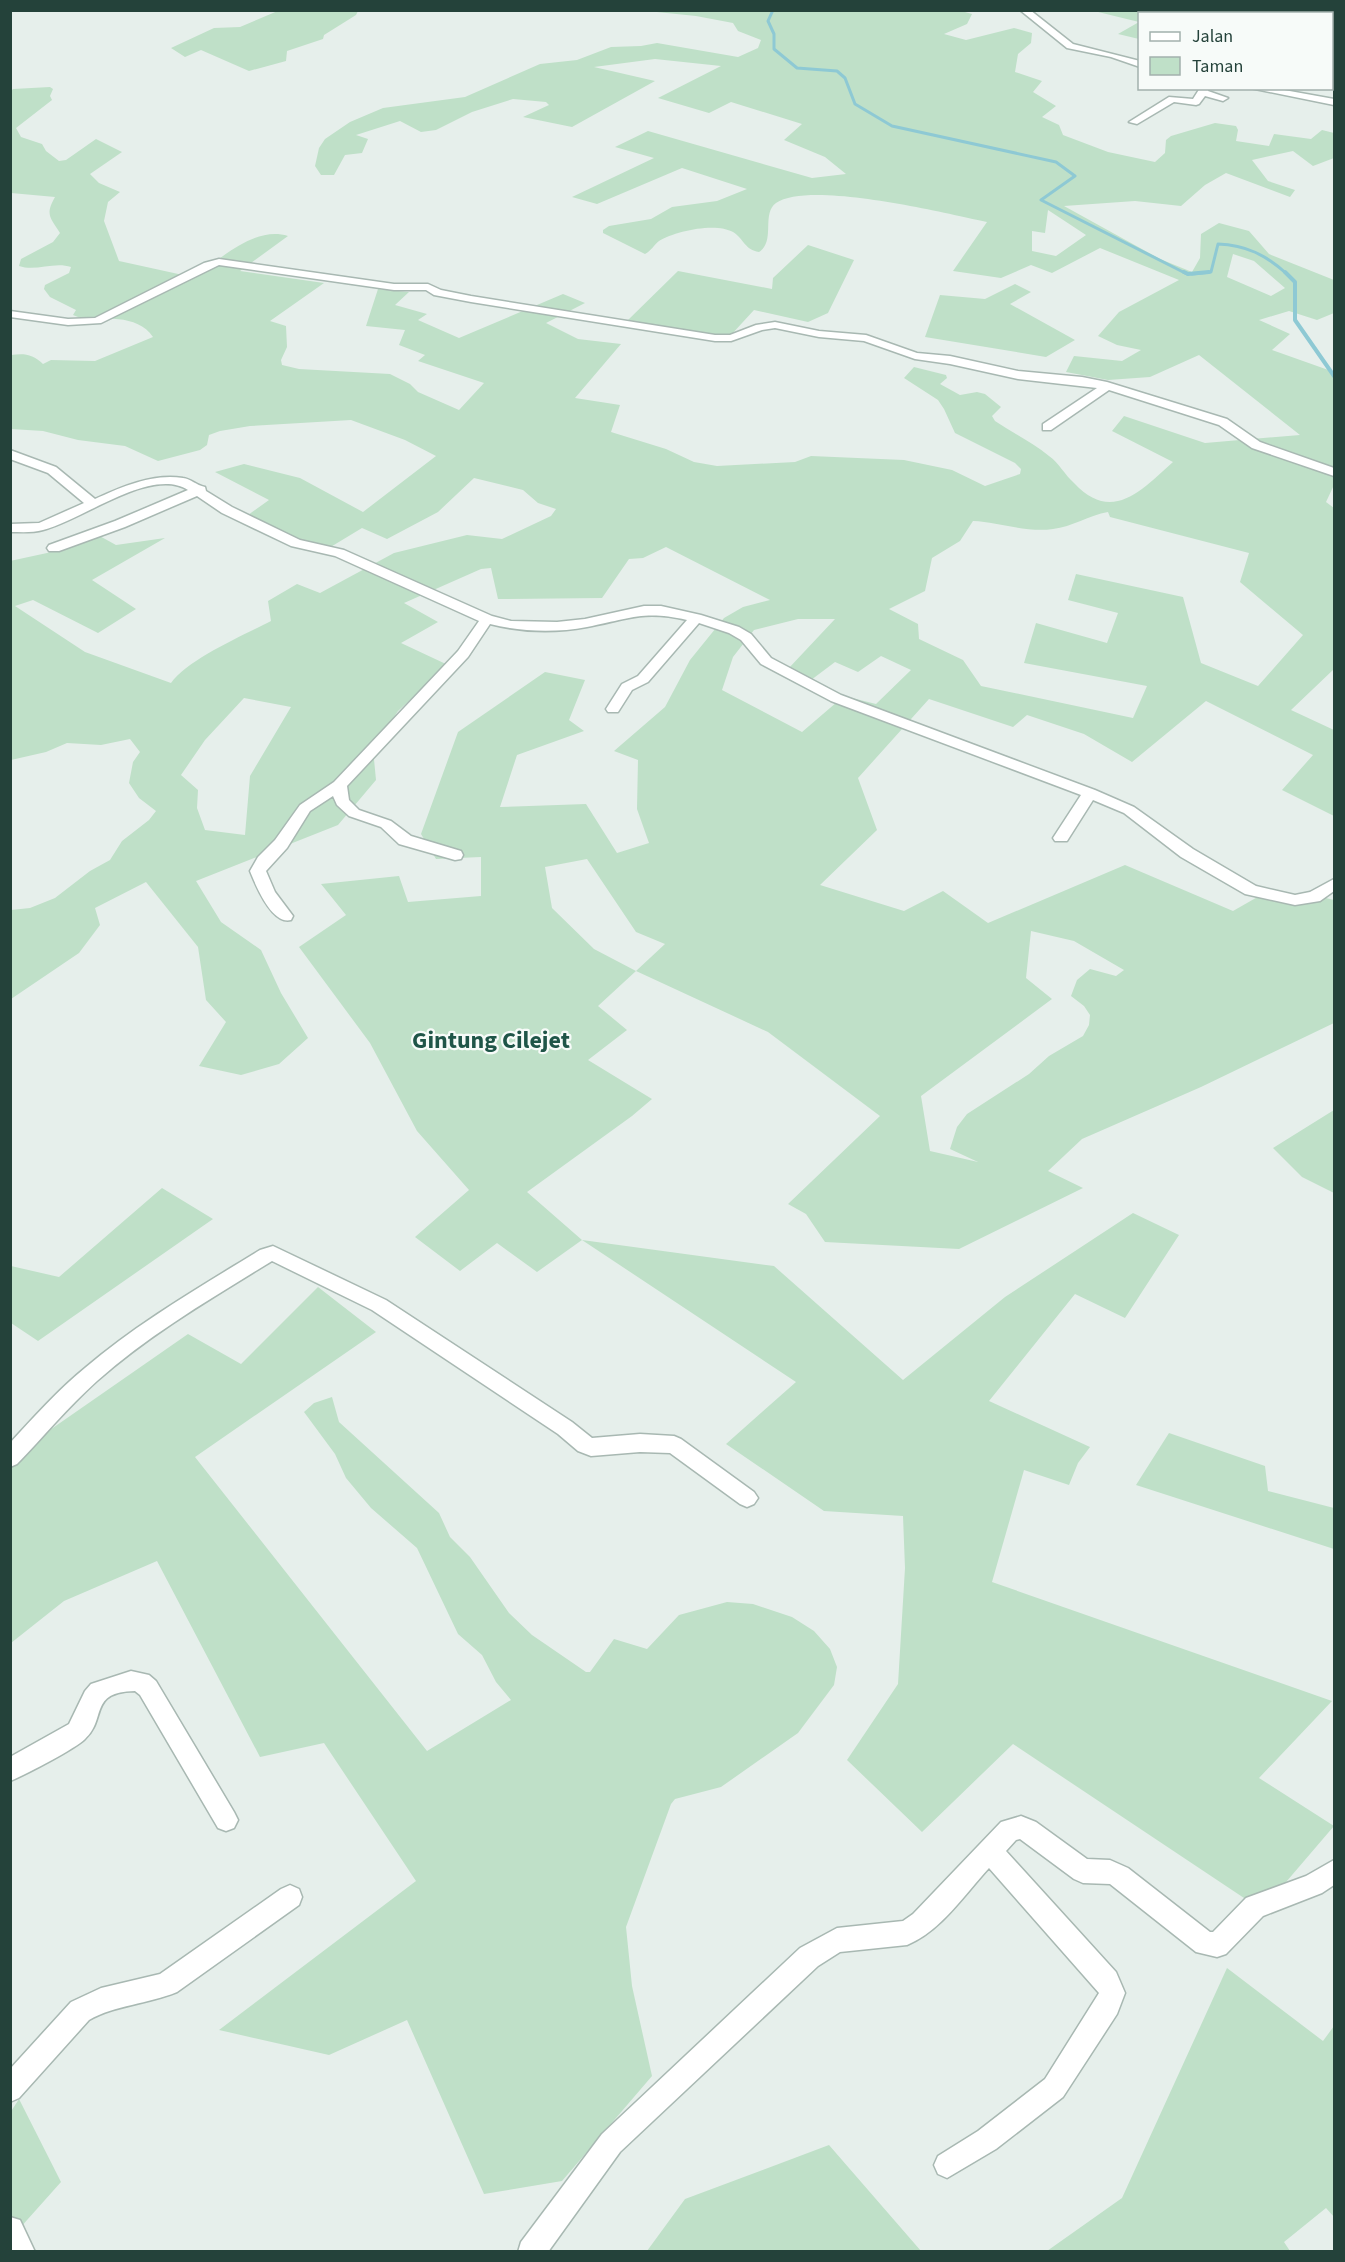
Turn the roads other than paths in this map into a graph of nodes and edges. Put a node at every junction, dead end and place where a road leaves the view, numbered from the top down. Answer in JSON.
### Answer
{"nodes":[{"id":1,"x":1023,"y":10,"type":"edge"},
{"id":2,"x":1138,"y":63,"type":"edge"},
{"id":3,"x":1266,"y":90,"type":"edge"},
{"id":4,"x":1204,"y":91,"type":"edge"},
{"id":5,"x":1223,"y":98,"type":"dead end"},
{"id":6,"x":1335,"y":102,"type":"edge"},
{"id":7,"x":1134,"y":122,"type":"dead end"},
{"id":8,"x":10,"y":314,"type":"edge"},
{"id":9,"x":1107,"y":386,"type":"junction"},
{"id":10,"x":1047,"y":427,"type":"dead end"},
{"id":11,"x":10,"y":454,"type":"edge"},
{"id":12,"x":1335,"y":472,"type":"edge"},
{"id":13,"x":200,"y":490,"type":"junction"},
{"id":14,"x":93,"y":504,"type":"junction"},
{"id":15,"x":10,"y":528,"type":"edge"},
{"id":16,"x":54,"y":548,"type":"dead end"},
{"id":17,"x":696,"y":618,"type":"junction"},
{"id":18,"x":487,"y":619,"type":"junction"},
{"id":19,"x":613,"y":709,"type":"dead end"},
{"id":20,"x":339,"y":785,"type":"junction"},
{"id":21,"x":1090,"y":793,"type":"junction"},
{"id":22,"x":1060,"y":838,"type":"dead end"},
{"id":23,"x":456,"y":855,"type":"dead end"},
{"id":24,"x":1335,"y":884,"type":"edge"},
{"id":25,"x":285,"y":916,"type":"dead end"},
{"id":26,"x":10,"y":1458,"type":"edge"},
{"id":27,"x":747,"y":1498,"type":"dead end"},
{"id":28,"x":10,"y":1770,"type":"edge"},
{"id":29,"x":226,"y":1820,"type":"dead end"},
{"id":30,"x":989,"y":1850,"type":"junction"},
{"id":31,"x":1335,"y":1872,"type":"edge"},
{"id":32,"x":290,"y":1897,"type":"dead end"},
{"id":33,"x":10,"y":2089,"type":"edge"},
{"id":34,"x":948,"y":2165,"type":"dead end"},
{"id":35,"x":10,"y":2230,"type":"edge"},
{"id":36,"x":22,"y":2252,"type":"edge"},
{"id":37,"x":531,"y":2252,"type":"edge"}],
"edges":[{"from":1,"to":2,"type":"street"},
{"from":3,"to":6,"type":"street"},
{"from":4,"to":5,"type":"street"},
{"from":4,"to":7,"type":"street"},
{"from":8,"to":9,"type":"street"},
{"from":9,"to":10,"type":"street"},
{"from":9,"to":12,"type":"street"},
{"from":11,"to":14,"type":"street"},
{"from":13,"to":14,"type":"street"},
{"from":13,"to":16,"type":"street"},
{"from":13,"to":18,"type":"street"},
{"from":14,"to":15,"type":"street"},
{"from":17,"to":18,"type":"street"},
{"from":17,"to":19,"type":"street"},
{"from":17,"to":21,"type":"street"},
{"from":18,"to":20,"type":"street"},
{"from":20,"to":23,"type":"street"},
{"from":20,"to":25,"type":"street"},
{"from":21,"to":22,"type":"street"},
{"from":21,"to":24,"type":"street"},
{"from":26,"to":27,"type":"street"},
{"from":28,"to":29,"type":"street"},
{"from":30,"to":31,"type":"street"},
{"from":30,"to":34,"type":"street"},
{"from":30,"to":37,"type":"street"},
{"from":32,"to":33,"type":"street"},
{"from":35,"to":36,"type":"street"}]}
